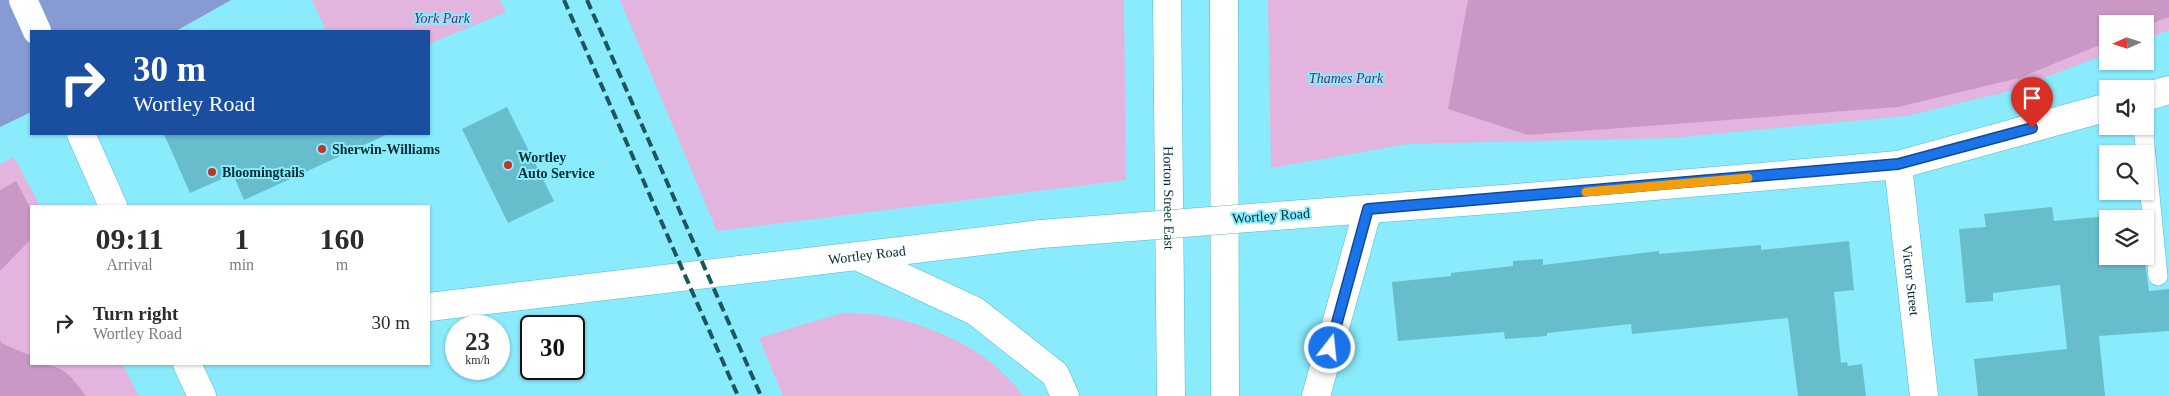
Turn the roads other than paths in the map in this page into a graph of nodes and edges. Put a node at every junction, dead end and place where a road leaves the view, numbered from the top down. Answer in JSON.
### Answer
{"nodes":[{"id":1,"x":23,"y":0,"type":"edge"},
{"id":2,"x":1167,"y":0,"type":"edge"},
{"id":3,"x":1224,"y":0,"type":"edge"},
{"id":4,"x":36,"y":30,"type":"edge"},
{"id":5,"x":2169,"y":90,"type":"edge"},
{"id":6,"x":2154,"y":94,"type":"edge"},
{"id":7,"x":2099,"y":109,"type":"edge"},
{"id":8,"x":82,"y":135,"type":"edge"},
{"id":9,"x":2144,"y":135,"type":"edge"},
{"id":10,"x":1898,"y":164,"type":"junction"},
{"id":11,"x":113,"y":205,"type":"edge"},
{"id":12,"x":1368,"y":209,"type":"junction"},
{"id":13,"x":859,"y":257,"type":"junction"},
{"id":14,"x":2158,"y":276,"type":"dead end"},
{"id":15,"x":430,"y":307,"type":"edge"},
{"id":16,"x":188,"y":365,"type":"edge"},
{"id":17,"x":202,"y":396,"type":"edge"},
{"id":18,"x":1065,"y":396,"type":"edge"},
{"id":19,"x":1171,"y":396,"type":"edge"},
{"id":20,"x":1225,"y":396,"type":"edge"},
{"id":21,"x":1316,"y":396,"type":"edge"},
{"id":22,"x":1924,"y":396,"type":"edge"}],
"edges":[{"from":1,"to":4,"type":"street"},
{"from":2,"to":19,"type":"street","name":"Horton Street East"},
{"from":3,"to":20,"type":"street"},
{"from":5,"to":6,"type":"street"},
{"from":7,"to":10,"type":"street","name":"Wortley Road"},
{"from":8,"to":11,"type":"street"},
{"from":9,"to":14,"type":"lane"},
{"from":10,"to":12,"type":"street","name":"Wortley Road"},
{"from":10,"to":22,"type":"street","name":"Victor Street"},
{"from":12,"to":13,"type":"street","name":"Wortley Road","bridge":true},
{"from":12,"to":21,"type":"street"},
{"from":13,"to":15,"type":"street","name":"Wortley Road"},
{"from":13,"to":18,"type":"street"},
{"from":16,"to":17,"type":"street"}]}
